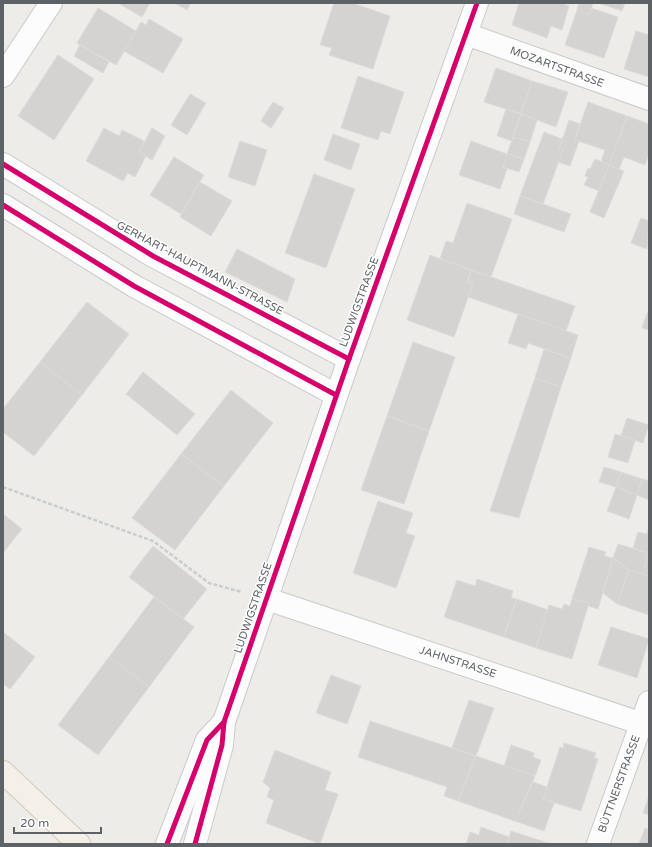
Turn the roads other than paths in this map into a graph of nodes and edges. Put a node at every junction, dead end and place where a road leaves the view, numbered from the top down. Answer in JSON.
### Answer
{"nodes":[{"id":1,"x":51,"y":3,"type":"edge"},
{"id":2,"x":476,"y":3,"type":"edge"},
{"id":3,"x":466,"y":34,"type":"junction"},
{"id":4,"x":3,"y":76,"type":"edge"},
{"id":5,"x":649,"y":99,"type":"edge"},
{"id":6,"x":3,"y":164,"type":"edge"},
{"id":7,"x":3,"y":205,"type":"edge"},
{"id":8,"x":349,"y":359,"type":"junction"},
{"id":9,"x":336,"y":395,"type":"junction"},
{"id":10,"x":267,"y":599,"type":"junction"},
{"id":11,"x":649,"y":702,"type":"edge"},
{"id":12,"x":224,"y":722,"type":"junction"},
{"id":13,"x":645,"y":724,"type":"edge"},
{"id":14,"x":3,"y":772,"type":"edge"},
{"id":15,"x":79,"y":844,"type":"edge"},
{"id":16,"x":167,"y":844,"type":"edge"},
{"id":17,"x":194,"y":844,"type":"edge"},
{"id":18,"x":598,"y":844,"type":"edge"}],
"edges":[{"from":1,"to":4,"type":"street"},
{"from":2,"to":3,"type":"street","name":"LUDWIGSTRASSE"},
{"from":3,"to":5,"type":"street","name":"MOZARTSTRASSE"},
{"from":3,"to":8,"type":"street","name":"LUDWIGSTRASSE"},
{"from":6,"to":8,"type":"street","name":"GERHART-HAUPTMANN-STRASSE"},
{"from":7,"to":9,"type":"street"},
{"from":8,"to":9,"type":"street","name":"LUDWIGSTRASSE"},
{"from":9,"to":10,"type":"street","name":"LUDWIGSTRASSE"},
{"from":10,"to":12,"type":"street","name":"LUDWIGSTRASSE"},
{"from":10,"to":13,"type":"street","name":"JAHNSTRASSE"},
{"from":11,"to":13,"type":"street","name":"BÜTTNERSTRASSE"},
{"from":12,"to":16,"type":"street","name":"LUDWIGSTRASSE"},
{"from":12,"to":17,"type":"street","name":"LUDWIGSTRASSE"},
{"from":13,"to":18,"type":"street","name":"BÜTTNERSTRASSE"},
{"from":14,"to":15,"type":"main road"}]}
